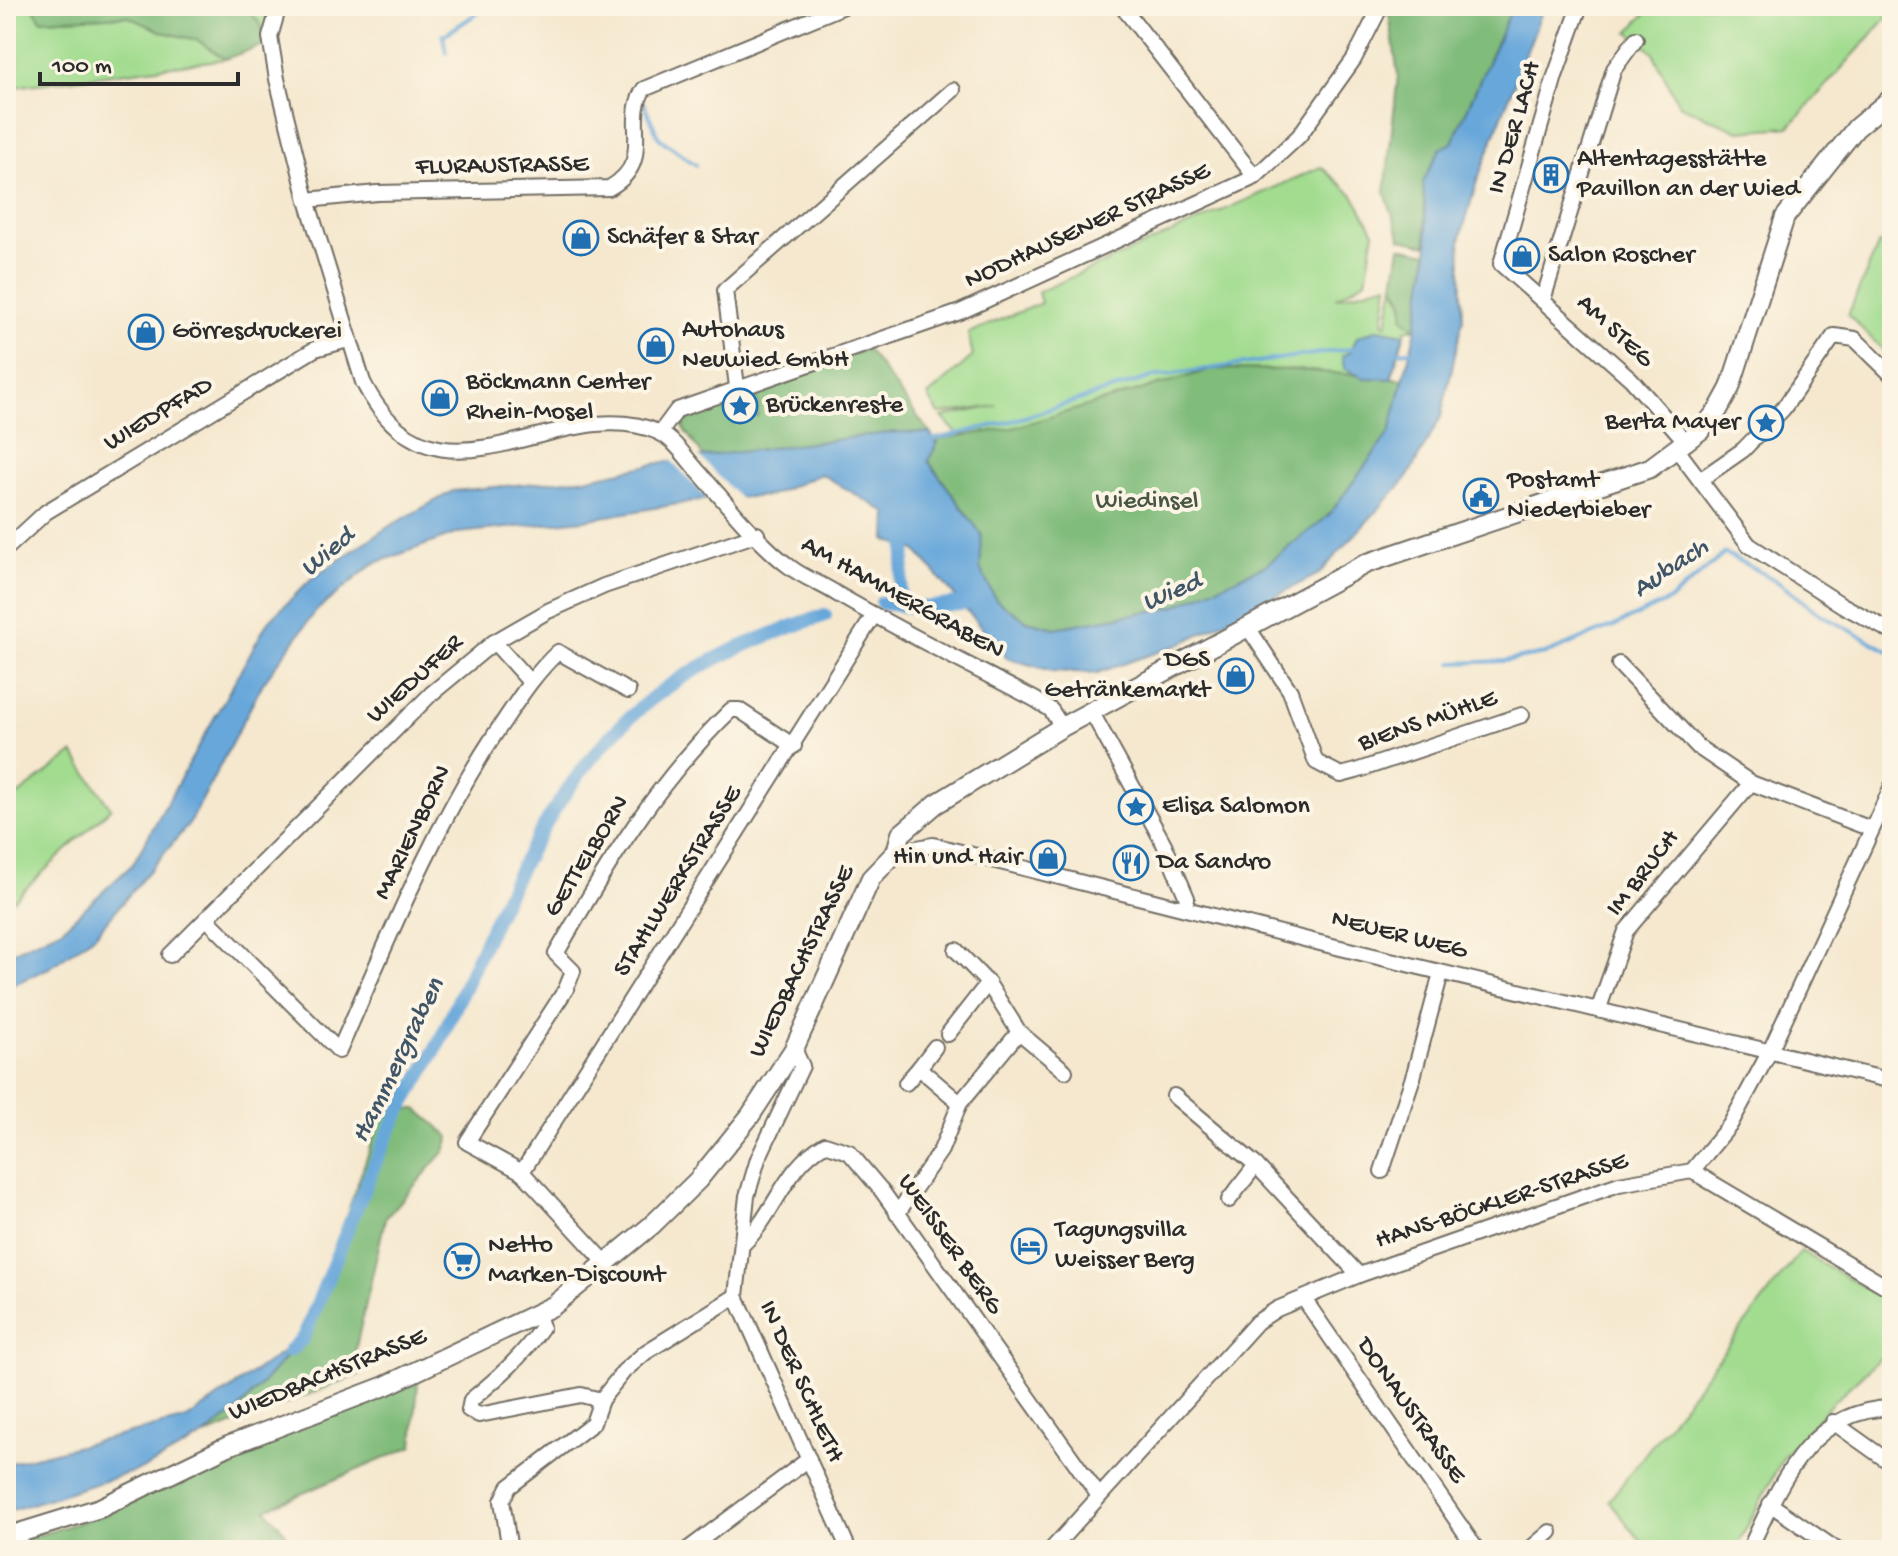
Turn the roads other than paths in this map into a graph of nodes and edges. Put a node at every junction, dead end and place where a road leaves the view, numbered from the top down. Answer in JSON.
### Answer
{"nodes":[{"id":1,"x":279,"y":6,"type":"edge"},
{"id":2,"x":844,"y":6,"type":"edge"},
{"id":3,"x":1122,"y":6,"type":"edge"},
{"id":4,"x":1381,"y":6,"type":"edge"},
{"id":5,"x":1580,"y":6,"type":"edge"},
{"id":6,"x":1636,"y":39,"type":"dead end"},
{"id":7,"x":953,"y":90,"type":"dead end"},
{"id":8,"x":1892,"y":98,"type":"edge"},
{"id":9,"x":1255,"y":177,"type":"junction"},
{"id":10,"x":307,"y":200,"type":"junction"},
{"id":11,"x":1501,"y":264,"type":"joint"},
{"id":12,"x":1543,"y":300,"type":"junction"},
{"id":13,"x":348,"y":340,"type":"junction"},
{"id":14,"x":1892,"y":375,"type":"edge"},
{"id":15,"x":737,"y":387,"type":"junction"},
{"id":16,"x":660,"y":433,"type":"junction"},
{"id":17,"x":1682,"y":447,"type":"junction"},
{"id":18,"x":1700,"y":480,"type":"junction"},
{"id":19,"x":757,"y":534,"type":"junction"},
{"id":20,"x":6,"y":549,"type":"edge"},
{"id":21,"x":874,"y":615,"type":"junction"},
{"id":22,"x":1247,"y":626,"type":"junction"},
{"id":23,"x":1892,"y":632,"type":"edge"},
{"id":24,"x":494,"y":642,"type":"junction"},
{"id":25,"x":1619,"y":664,"type":"dead end"},
{"id":26,"x":530,"y":682,"type":"junction"},
{"id":27,"x":628,"y":691,"type":"dead end"},
{"id":28,"x":1091,"y":711,"type":"junction"},
{"id":29,"x":1522,"y":715,"type":"dead end"},
{"id":30,"x":1062,"y":727,"type":"junction"},
{"id":31,"x":794,"y":746,"type":"junction"},
{"id":32,"x":1751,"y":783,"type":"junction"},
{"id":33,"x":1892,"y":786,"type":"edge"},
{"id":34,"x":1889,"y":802,"type":"edge"},
{"id":35,"x":1871,"y":829,"type":"junction"},
{"id":36,"x":896,"y":852,"type":"junction"},
{"id":37,"x":1185,"y":906,"type":"junction"},
{"id":38,"x":207,"y":919,"type":"junction"},
{"id":39,"x":956,"y":950,"type":"dead end"},
{"id":40,"x":170,"y":955,"type":"dead end"},
{"id":41,"x":1441,"y":973,"type":"junction"},
{"id":42,"x":988,"y":983,"type":"junction"},
{"id":43,"x":1599,"y":1008,"type":"junction"},
{"id":44,"x":1019,"y":1032,"type":"junction"},
{"id":45,"x":948,"y":1034,"type":"dead end"},
{"id":46,"x":935,"y":1047,"type":"dead end"},
{"id":47,"x":794,"y":1049,"type":"junction"},
{"id":48,"x":1770,"y":1051,"type":"junction"},
{"id":49,"x":919,"y":1068,"type":"junction"},
{"id":50,"x":1065,"y":1071,"type":"dead end"},
{"id":51,"x":1892,"y":1081,"type":"edge"},
{"id":52,"x":906,"y":1083,"type":"dead end"},
{"id":53,"x":1174,"y":1096,"type":"dead end"},
{"id":54,"x":960,"y":1103,"type":"junction"},
{"id":55,"x":1256,"y":1165,"type":"junction"},
{"id":56,"x":1382,"y":1171,"type":"dead end"},
{"id":57,"x":1692,"y":1171,"type":"junction"},
{"id":58,"x":522,"y":1172,"type":"junction"},
{"id":59,"x":1229,"y":1200,"type":"dead end"},
{"id":60,"x":897,"y":1214,"type":"junction"},
{"id":61,"x":742,"y":1245,"type":"junction"},
{"id":62,"x":608,"y":1265,"type":"junction"},
{"id":63,"x":1359,"y":1275,"type":"junction"},
{"id":64,"x":1892,"y":1290,"type":"edge"},
{"id":65,"x":736,"y":1296,"type":"junction"},
{"id":66,"x":1304,"y":1299,"type":"junction"},
{"id":67,"x":538,"y":1314,"type":"junction"},
{"id":68,"x":601,"y":1400,"type":"junction"},
{"id":69,"x":1892,"y":1408,"type":"edge"},
{"id":70,"x":1833,"y":1422,"type":"junction"},
{"id":71,"x":809,"y":1459,"type":"junction"},
{"id":72,"x":1892,"y":1464,"type":"edge"},
{"id":73,"x":1099,"y":1496,"type":"junction"},
{"id":74,"x":1770,"y":1504,"type":"junction"},
{"id":75,"x":1550,"y":1532,"type":"dead end"},
{"id":76,"x":6,"y":1537,"type":"edge"},
{"id":77,"x":510,"y":1550,"type":"edge"},
{"id":78,"x":687,"y":1550,"type":"edge"},
{"id":79,"x":849,"y":1550,"type":"edge"},
{"id":80,"x":1051,"y":1550,"type":"edge"},
{"id":81,"x":1477,"y":1550,"type":"edge"},
{"id":82,"x":1529,"y":1550,"type":"edge"},
{"id":83,"x":1749,"y":1550,"type":"edge"},
{"id":84,"x":1837,"y":1550,"type":"edge"}],
"edges":[{"from":1,"to":10,"type":"street"},
{"from":2,"to":10,"type":"street","name":"FLURAUSTRASSE"},
{"from":3,"to":9,"type":"street"},
{"from":4,"to":9,"type":"street","name":"NODHAUSENER STRASSE"},
{"from":5,"to":11,"type":"street","name":"IN DER LACH"},
{"from":6,"to":12,"type":"street"},
{"from":7,"to":15,"type":"street"},
{"from":8,"to":17,"type":"main road","name":"WIEDBACHSTRASSE"},
{"from":9,"to":15,"type":"street","name":"NODHAUSENER STRASSE"},
{"from":10,"to":13,"type":"street"},
{"from":11,"to":12,"type":"street","name":"AM STEG"},
{"from":12,"to":17,"type":"street","name":"AM STEG"},
{"from":13,"to":16,"type":"street"},
{"from":13,"to":20,"type":"street","name":"WIEDPFAD"},
{"from":14,"to":18,"type":"street"},
{"from":15,"to":16,"type":"street","name":"NODHAUSENER STRASSE"},
{"from":16,"to":19,"type":"street","name":"AM HAMMERGRABEN"},
{"from":17,"to":18,"type":"street","name":"AM STEG"},
{"from":17,"to":22,"type":"main road","name":"WIEDBACHSTRASSE"},
{"from":18,"to":23,"type":"street","name":"AM STEG"},
{"from":19,"to":21,"type":"street","name":"AM HAMMERGRABEN"},
{"from":19,"to":24,"type":"street","name":"WIEDUFER"},
{"from":21,"to":30,"type":"street","name":"AM HAMMERGRABEN"},
{"from":21,"to":31,"type":"street","name":"STAHLWERKSTRASSE"},
{"from":22,"to":28,"type":"main road","name":"WIEDBACHSTRASSE"},
{"from":22,"to":29,"type":"street","name":"BIENS MÜHLE"},
{"from":24,"to":26,"type":"street"},
{"from":24,"to":38,"type":"street","name":"WIEDUFER"},
{"from":25,"to":32,"type":"street"},
{"from":26,"to":27,"type":"street","name":"MARIENBORN"},
{"from":26,"to":38,"type":"street","name":"MARIENBORN"},
{"from":28,"to":30,"type":"main road","name":"WIEDBACHSTRASSE"},
{"from":28,"to":37,"type":"street"},
{"from":30,"to":36,"type":"main road","name":"WIEDBACHSTRASSE"},
{"from":31,"to":58,"type":"street","name":"STAHLWERKSTRASSE"},
{"from":31,"to":58,"type":"street","name":"GETTELBORN"},
{"from":32,"to":35,"type":"street"},
{"from":32,"to":43,"type":"street","name":"IM BRUCH"},
{"from":33,"to":34,"type":"street"},
{"from":34,"to":35,"type":"street"},
{"from":35,"to":48,"type":"street"},
{"from":36,"to":37,"type":"street","name":"NEUER WEG"},
{"from":36,"to":47,"type":"main road","name":"WIEDBACHSTRASSE"},
{"from":37,"to":41,"type":"street","name":"NEUER WEG"},
{"from":38,"to":40,"type":"street","name":"WIEDUFER"},
{"from":39,"to":42,"type":"street"},
{"from":41,"to":43,"type":"street","name":"NEUER WEG"},
{"from":41,"to":56,"type":"street"},
{"from":42,"to":44,"type":"street"},
{"from":42,"to":45,"type":"street"},
{"from":43,"to":48,"type":"street","name":"NEUER WEG"},
{"from":44,"to":50,"type":"street"},
{"from":44,"to":54,"type":"street"},
{"from":46,"to":49,"type":"street"},
{"from":47,"to":61,"type":"street","name":"IN DER SCHLETH"},
{"from":47,"to":62,"type":"main road","name":"WIEDBACHSTRASSE"},
{"from":48,"to":51,"type":"street","name":"NEUER WEG"},
{"from":48,"to":57,"type":"street"},
{"from":49,"to":52,"type":"street"},
{"from":49,"to":54,"type":"street"},
{"from":53,"to":55,"type":"street"},
{"from":54,"to":60,"type":"street"},
{"from":55,"to":59,"type":"street"},
{"from":55,"to":63,"type":"street"},
{"from":57,"to":63,"type":"street","name":"HANS-BÖCKLER-STRASSE"},
{"from":57,"to":64,"type":"street"},
{"from":58,"to":62,"type":"street"},
{"from":60,"to":61,"type":"street","name":"WEISSER BERG"},
{"from":60,"to":73,"type":"street","name":"WEISSER BERG"},
{"from":61,"to":65,"type":"street","name":"IN DER SCHLETH"},
{"from":62,"to":67,"type":"main road","name":"WIEDBACHSTRASSE"},
{"from":63,"to":66,"type":"street","name":"HANS-BÖCKLER-STRASSE"},
{"from":65,"to":68,"type":"street"},
{"from":65,"to":71,"type":"street","name":"IN DER SCHLETH"},
{"from":66,"to":73,"type":"street","name":"HANS-BÖCKLER-STRASSE"},
{"from":66,"to":81,"type":"street","name":"DONAUSTRASSE"},
{"from":67,"to":68,"type":"street"},
{"from":67,"to":76,"type":"main road","name":"WIEDBACHSTRASSE"},
{"from":68,"to":77,"type":"street"},
{"from":69,"to":70,"type":"street"},
{"from":70,"to":72,"type":"street"},
{"from":70,"to":74,"type":"street"},
{"from":71,"to":78,"type":"street"},
{"from":71,"to":79,"type":"street","name":"IN DER SCHLETH"},
{"from":73,"to":80,"type":"street","name":"HANS-BÖCKLER-STRASSE"},
{"from":74,"to":83,"type":"street"},
{"from":74,"to":84,"type":"street"},
{"from":75,"to":82,"type":"street"}]}
